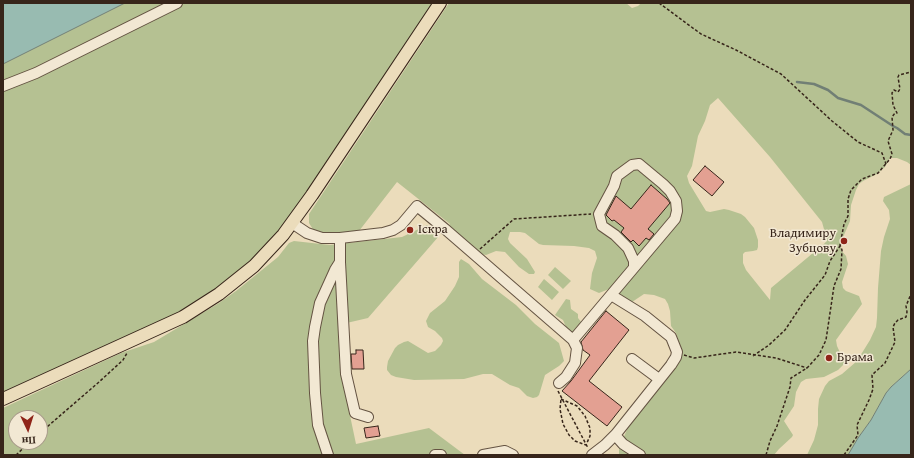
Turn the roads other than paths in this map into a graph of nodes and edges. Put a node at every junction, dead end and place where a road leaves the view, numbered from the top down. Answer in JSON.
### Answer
{"nodes":[{"id":1,"x":177,"y":3,"type":"edge"},
{"id":2,"x":440,"y":3,"type":"edge"},
{"id":3,"x":3,"y":86,"type":"edge"},
{"id":4,"x":292,"y":223,"type":"junction"},
{"id":5,"x":340,"y":238,"type":"junction"},
{"id":6,"x":340,"y":262,"type":"junction"},
{"id":7,"x":634,"y":267,"type":"junction"},
{"id":8,"x":611,"y":295,"type":"junction"},
{"id":9,"x":573,"y":340,"type":"junction"},
{"id":10,"x":632,"y":359,"type":"dead end"},
{"id":11,"x":659,"y":379,"type":"junction"},
{"id":12,"x":560,"y":384,"type":"road end"},
{"id":13,"x":3,"y":399,"type":"edge"},
{"id":14,"x":368,"y":417,"type":"dead end"},
{"id":15,"x":615,"y":435,"type":"junction"},
{"id":16,"x":590,"y":452,"type":"edge"},
{"id":17,"x":328,"y":455,"type":"edge"},
{"id":18,"x":436,"y":455,"type":"edge"},
{"id":19,"x":442,"y":455,"type":"edge"},
{"id":20,"x":483,"y":455,"type":"edge"},
{"id":21,"x":513,"y":455,"type":"edge"},
{"id":22,"x":640,"y":455,"type":"edge"}],
"edges":[{"from":1,"to":3,"type":"lane"},
{"from":2,"to":4,"type":"main road"},
{"from":4,"to":5,"type":"lane"},
{"from":4,"to":13,"type":"main road"},
{"from":5,"to":6,"type":"lane"},
{"from":5,"to":9,"type":"lane"},
{"from":6,"to":14,"type":"lane"},
{"from":6,"to":17,"type":"lane"},
{"from":7,"to":7,"type":"lane"},
{"from":7,"to":8,"type":"lane"},
{"from":8,"to":9,"type":"lane"},
{"from":8,"to":11,"type":"lane"},
{"from":9,"to":12,"type":"lane"},
{"from":10,"to":11,"type":"lane"},
{"from":11,"to":15,"type":"lane"},
{"from":15,"to":16,"type":"lane"},
{"from":15,"to":22,"type":"lane"},
{"from":18,"to":19,"type":"lane"},
{"from":20,"to":21,"type":"lane"}]}
